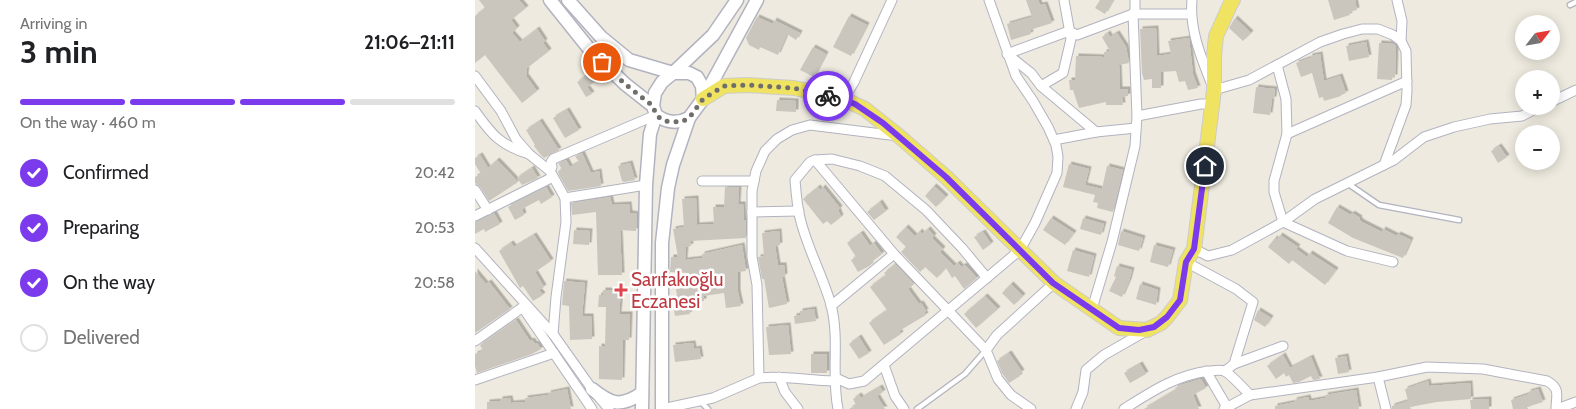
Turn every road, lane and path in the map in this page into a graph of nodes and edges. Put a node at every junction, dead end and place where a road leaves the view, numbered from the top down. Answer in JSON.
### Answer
{"nodes":[{"id":1,"x":550,"y":0,"type":"edge"},
{"id":2,"x":568,"y":0,"type":"edge"},
{"id":3,"x":737,"y":0,"type":"edge"},
{"id":4,"x":757,"y":0,"type":"edge"},
{"id":5,"x":892,"y":0,"type":"edge"},
{"id":6,"x":989,"y":0,"type":"edge"},
{"id":7,"x":1064,"y":0,"type":"edge"},
{"id":8,"x":1135,"y":0,"type":"edge"},
{"id":9,"x":1192,"y":0,"type":"edge"},
{"id":10,"x":1233,"y":0,"type":"edge"},
{"id":11,"x":1397,"y":0,"type":"edge"},
{"id":12,"x":1576,"y":2,"type":"edge"},
{"id":13,"x":1570,"y":5,"type":"dead end"},
{"id":14,"x":1133,"y":14,"type":"junction"},
{"id":15,"x":1191,"y":14,"type":"junction"},
{"id":16,"x":1069,"y":31,"type":"junction"},
{"id":17,"x":1401,"y":40,"type":"junction"},
{"id":18,"x":1007,"y":54,"type":"junction"},
{"id":19,"x":1277,"y":65,"type":"junction"},
{"id":20,"x":673,"y":73,"type":"junction"},
{"id":21,"x":475,"y":76,"type":"edge"},
{"id":22,"x":1407,"y":81,"type":"junction"},
{"id":23,"x":1041,"y":86,"type":"junction"},
{"id":24,"x":1576,"y":90,"type":"edge"},
{"id":25,"x":1213,"y":97,"type":"junction"},
{"id":26,"x":1560,"y":98,"type":"edge"},
{"id":27,"x":703,"y":99,"type":"junction"},
{"id":28,"x":844,"y":100,"type":"junction"},
{"id":29,"x":475,"y":111,"type":"edge"},
{"id":30,"x":654,"y":111,"type":"junction"},
{"id":31,"x":1524,"y":115,"type":"edge"},
{"id":32,"x":1137,"y":116,"type":"junction"},
{"id":33,"x":689,"y":118,"type":"junction"},
{"id":34,"x":1135,"y":128,"type":"junction"},
{"id":35,"x":1096,"y":132,"type":"junction"},
{"id":36,"x":1287,"y":134,"type":"junction"},
{"id":37,"x":901,"y":137,"type":"junction"},
{"id":38,"x":1054,"y":140,"type":"junction"},
{"id":39,"x":529,"y":154,"type":"junction"},
{"id":40,"x":815,"y":160,"type":"junction"},
{"id":41,"x":1384,"y":165,"type":"junction"},
{"id":42,"x":552,"y":174,"type":"junction"},
{"id":43,"x":702,"y":181,"type":"dead end"},
{"id":44,"x":754,"y":182,"type":"junction"},
{"id":45,"x":1347,"y":183,"type":"junction"},
{"id":46,"x":646,"y":185,"type":"junction"},
{"id":47,"x":475,"y":190,"type":"edge"},
{"id":48,"x":565,"y":198,"type":"junction"},
{"id":49,"x":488,"y":210,"type":"junction"},
{"id":50,"x":799,"y":211,"type":"junction"},
{"id":51,"x":752,"y":212,"type":"junction"},
{"id":52,"x":475,"y":216,"type":"edge"},
{"id":53,"x":1459,"y":220,"type":"dead end"},
{"id":54,"x":1283,"y":222,"type":"junction"},
{"id":55,"x":475,"y":248,"type":"edge"},
{"id":56,"x":1194,"y":249,"type":"junction"},
{"id":57,"x":1020,"y":250,"type":"junction"},
{"id":58,"x":894,"y":254,"type":"junction"},
{"id":59,"x":1186,"y":262,"type":"junction"},
{"id":60,"x":1393,"y":262,"type":"dead end"},
{"id":61,"x":500,"y":275,"type":"junction"},
{"id":62,"x":987,"y":278,"type":"junction"},
{"id":63,"x":1053,"y":283,"type":"junction"},
{"id":64,"x":831,"y":306,"type":"junction"},
{"id":65,"x":523,"y":307,"type":"junction"},
{"id":66,"x":1092,"y":309,"type":"junction"},
{"id":67,"x":948,"y":312,"type":"junction"},
{"id":68,"x":1154,"y":327,"type":"junction"},
{"id":69,"x":553,"y":334,"type":"junction"},
{"id":70,"x":475,"y":341,"type":"edge"},
{"id":71,"x":1283,"y":346,"type":"dead end"},
{"id":72,"x":985,"y":350,"type":"junction"},
{"id":73,"x":554,"y":353,"type":"junction"},
{"id":74,"x":1234,"y":364,"type":"junction"},
{"id":75,"x":884,"y":365,"type":"junction"},
{"id":76,"x":1225,"y":371,"type":"junction"},
{"id":77,"x":1206,"y":372,"type":"junction"},
{"id":78,"x":779,"y":377,"type":"junction"},
{"id":79,"x":1378,"y":377,"type":"junction"},
{"id":80,"x":759,"y":378,"type":"junction"},
{"id":81,"x":837,"y":378,"type":"junction"},
{"id":82,"x":475,"y":380,"type":"edge"},
{"id":83,"x":592,"y":389,"type":"junction"},
{"id":84,"x":643,"y":393,"type":"junction"},
{"id":85,"x":1250,"y":395,"type":"junction"},
{"id":86,"x":1576,"y":402,"type":"edge"},
{"id":87,"x":705,"y":405,"type":"edge"},
{"id":88,"x":1225,"y":408,"type":"edge"},
{"id":89,"x":592,"y":409,"type":"edge"},
{"id":90,"x":609,"y":409,"type":"edge"},
{"id":91,"x":641,"y":409,"type":"edge"},
{"id":92,"x":662,"y":409,"type":"edge"},
{"id":93,"x":799,"y":409,"type":"edge"},
{"id":94,"x":838,"y":409,"type":"edge"},
{"id":95,"x":904,"y":409,"type":"edge"},
{"id":96,"x":917,"y":409,"type":"edge"},
{"id":97,"x":1031,"y":409,"type":"edge"},
{"id":98,"x":1076,"y":409,"type":"edge"},
{"id":99,"x":1124,"y":409,"type":"edge"},
{"id":100,"x":1386,"y":409,"type":"edge"},
{"id":101,"x":1556,"y":409,"type":"edge"}],
"edges":[{"from":1,"to":30,"type":"main road"},
{"from":2,"to":20,"type":"main road"},
{"from":3,"to":20,"type":"main road"},
{"from":4,"to":27,"type":"main road"},
{"from":5,"to":28,"type":"street"},
{"from":6,"to":18,"type":"street"},
{"from":7,"to":16,"type":"street"},
{"from":8,"to":14,"type":"street"},
{"from":9,"to":15,"type":"street"},
{"from":10,"to":25,"type":"main road"},
{"from":11,"to":17,"type":"street"},
{"from":12,"to":13,"type":"lane"},
{"from":14,"to":15,"type":"street"},
{"from":14,"to":16,"type":"street"},
{"from":14,"to":32,"type":"street"},
{"from":15,"to":25,"type":"street"},
{"from":16,"to":18,"type":"street"},
{"from":16,"to":23,"type":"street"},
{"from":17,"to":19,"type":"street"},
{"from":17,"to":22,"type":"street"},
{"from":18,"to":23,"type":"street"},
{"from":18,"to":38,"type":"street"},
{"from":19,"to":25,"type":"street"},
{"from":19,"to":36,"type":"street"},
{"from":20,"to":27,"type":"main road"},
{"from":20,"to":30,"type":"main road"},
{"from":21,"to":39,"type":"street"},
{"from":22,"to":36,"type":"street"},
{"from":22,"to":41,"type":"street"},
{"from":23,"to":35,"type":"street"},
{"from":24,"to":26,"type":"street"},
{"from":25,"to":32,"type":"street"},
{"from":25,"to":56,"type":"main road"},
{"from":27,"to":28,"type":"main road"},
{"from":27,"to":33,"type":"main road"},
{"from":28,"to":37,"type":"main road"},
{"from":29,"to":39,"type":"street"},
{"from":30,"to":33,"type":"main road"},
{"from":30,"to":42,"type":"street"},
{"from":30,"to":46,"type":"main road"},
{"from":31,"to":41,"type":"street"},
{"from":32,"to":34,"type":"street"},
{"from":33,"to":92,"type":"main road"},
{"from":34,"to":35,"type":"street"},
{"from":34,"to":66,"type":"street"},
{"from":35,"to":38,"type":"street"},
{"from":36,"to":54,"type":"street"},
{"from":37,"to":44,"type":"street"},
{"from":37,"to":57,"type":"main road"},
{"from":38,"to":57,"type":"street"},
{"from":39,"to":42,"type":"street"},
{"from":40,"to":50,"type":"street"},
{"from":40,"to":58,"type":"street"},
{"from":40,"to":62,"type":"street"},
{"from":41,"to":45,"type":"street"},
{"from":42,"to":48,"type":"street"},
{"from":42,"to":49,"type":"street"},
{"from":43,"to":44,"type":"street"},
{"from":44,"to":51,"type":"street"},
{"from":45,"to":53,"type":"lane"},
{"from":45,"to":54,"type":"street"},
{"from":46,"to":48,"type":"street"},
{"from":46,"to":84,"type":"main road"},
{"from":47,"to":49,"type":"street"},
{"from":48,"to":69,"type":"street"},
{"from":49,"to":52,"type":"street"},
{"from":50,"to":51,"type":"street"},
{"from":50,"to":64,"type":"street"},
{"from":51,"to":80,"type":"street"},
{"from":54,"to":56,"type":"street"},
{"from":54,"to":60,"type":"street"},
{"from":55,"to":61,"type":"street"},
{"from":56,"to":59,"type":"main road"},
{"from":57,"to":62,"type":"street"},
{"from":57,"to":63,"type":"main road"},
{"from":58,"to":64,"type":"street"},
{"from":58,"to":67,"type":"street"},
{"from":59,"to":68,"type":"main road"},
{"from":59,"to":74,"type":"street"},
{"from":61,"to":65,"type":"street"},
{"from":61,"to":69,"type":"street"},
{"from":62,"to":67,"type":"street"},
{"from":63,"to":66,"type":"main road"},
{"from":63,"to":72,"type":"street"},
{"from":64,"to":81,"type":"street"},
{"from":65,"to":70,"type":"street"},
{"from":65,"to":73,"type":"street"},
{"from":66,"to":68,"type":"main road"},
{"from":67,"to":72,"type":"street"},
{"from":67,"to":75,"type":"street"},
{"from":68,"to":98,"type":"street"},
{"from":69,"to":83,"type":"street"},
{"from":71,"to":74,"type":"street"},
{"from":72,"to":96,"type":"lane"},
{"from":72,"to":97,"type":"street"},
{"from":73,"to":82,"type":"street"},
{"from":73,"to":89,"type":"street"},
{"from":74,"to":76,"type":"street"},
{"from":75,"to":81,"type":"street"},
{"from":75,"to":95,"type":"street"},
{"from":76,"to":77,"type":"street"},
{"from":76,"to":85,"type":"street"},
{"from":77,"to":88,"type":"street"},
{"from":77,"to":99,"type":"street"},
{"from":78,"to":80,"type":"street"},
{"from":78,"to":81,"type":"street"},
{"from":78,"to":93,"type":"street"},
{"from":79,"to":85,"type":"street"},
{"from":79,"to":100,"type":"street"},
{"from":79,"to":101,"type":"street"},
{"from":80,"to":87,"type":"street"},
{"from":81,"to":94,"type":"street"},
{"from":83,"to":84,"type":"main road"},
{"from":83,"to":90,"type":"street"},
{"from":84,"to":91,"type":"main road"},
{"from":85,"to":88,"type":"street"},
{"from":86,"to":101,"type":"street"},
{"from":87,"to":92,"type":"street"}]}
